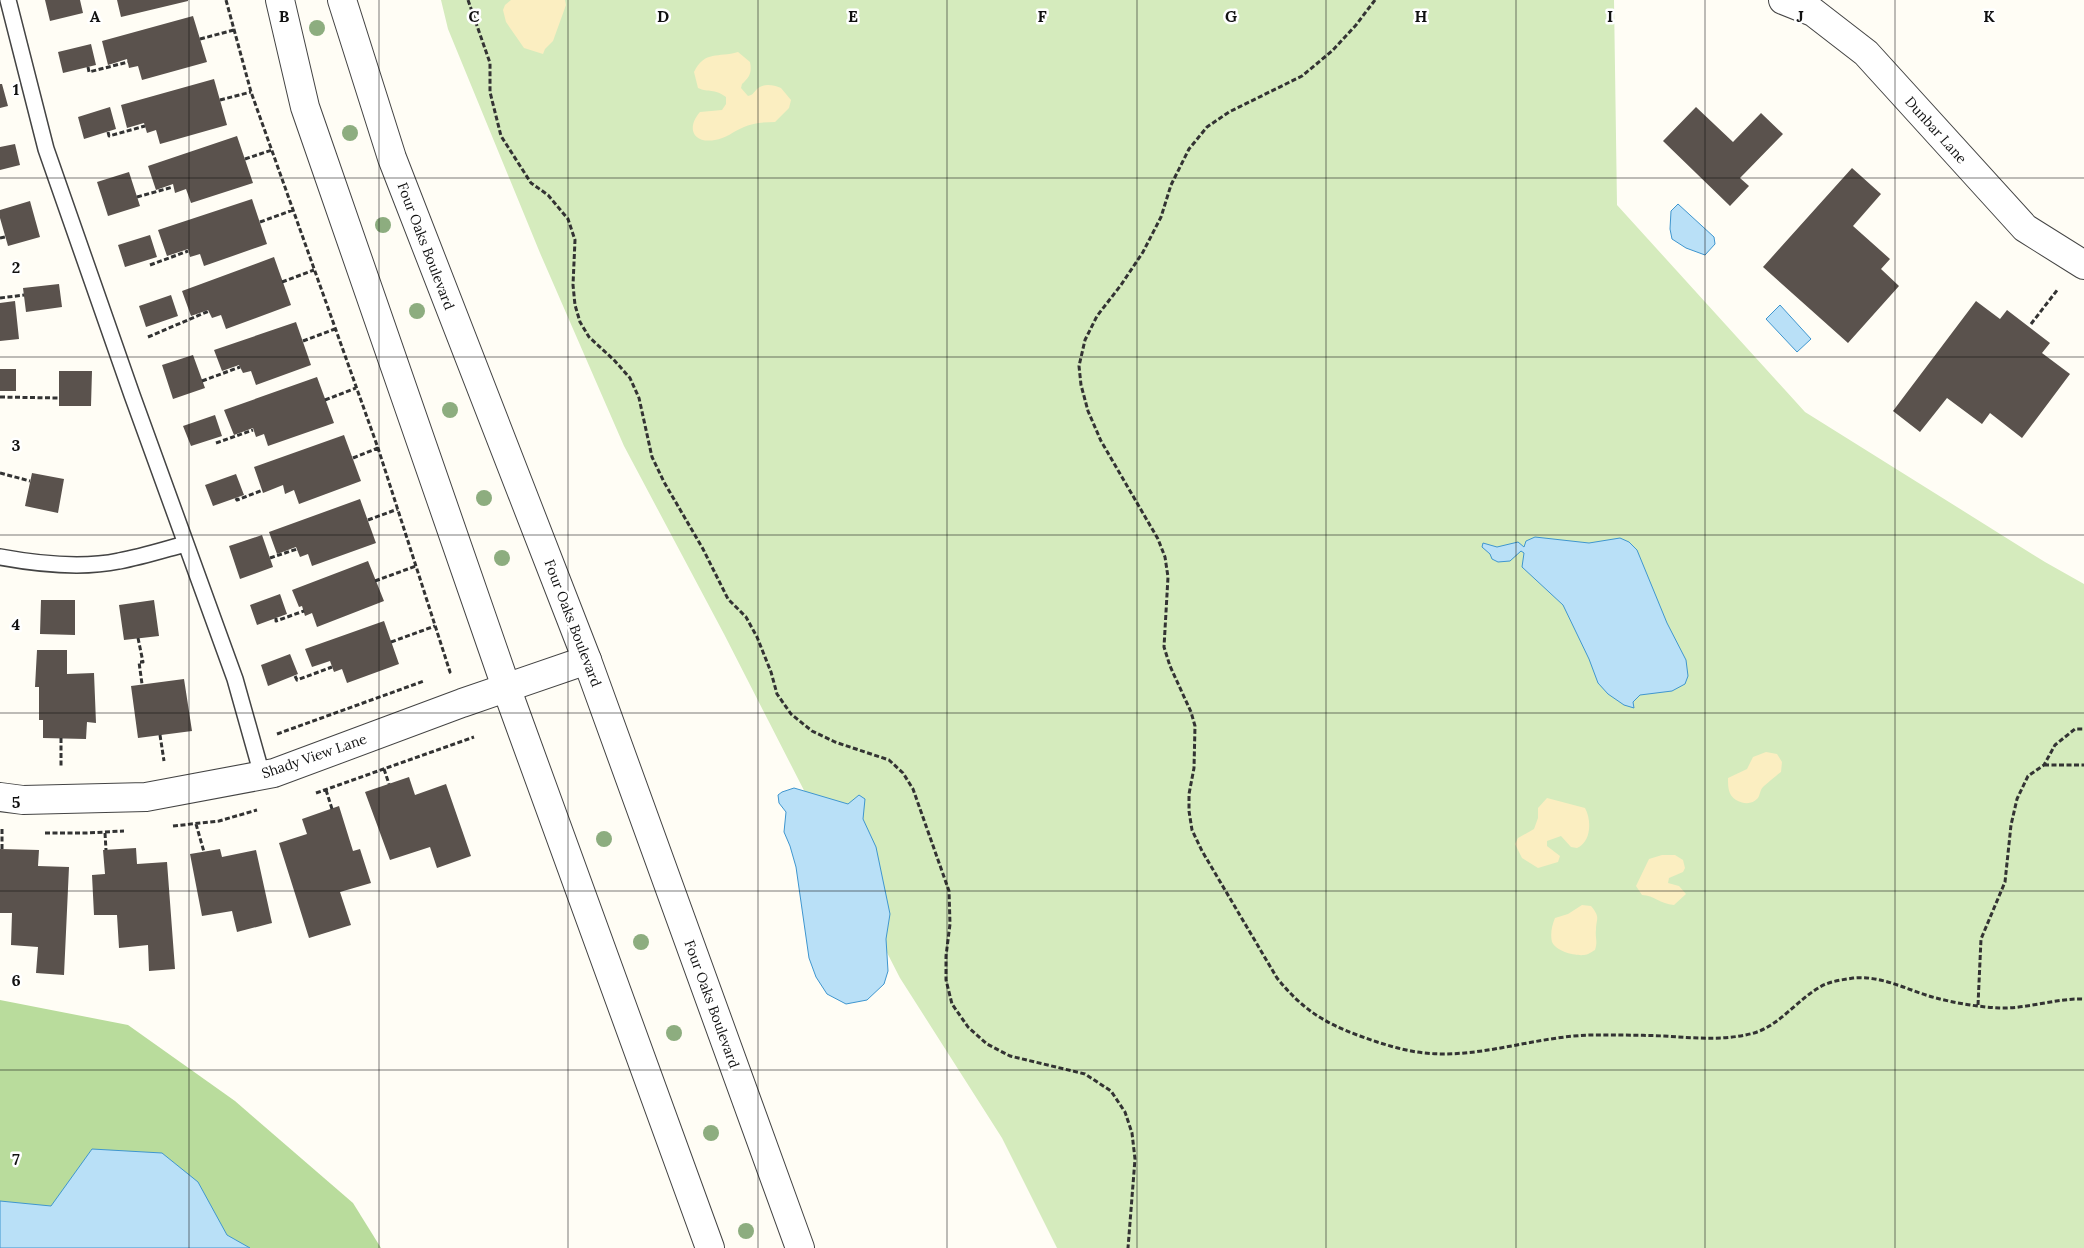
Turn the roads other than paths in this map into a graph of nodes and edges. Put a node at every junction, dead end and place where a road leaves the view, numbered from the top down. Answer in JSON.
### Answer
{"nodes":[{"id":1,"x":8,"y":0,"type":"edge"},
{"id":2,"x":280,"y":0,"type":"edge"},
{"id":3,"x":342,"y":0,"type":"edge"},
{"id":4,"x":1783,"y":0,"type":"edge"},
{"id":5,"x":2084,"y":265,"type":"edge"},
{"id":6,"x":185,"y":544,"type":"junction"},
{"id":7,"x":0,"y":557,"type":"edge"},
{"id":8,"x":588,"y":660,"type":"junction"},
{"id":9,"x":506,"y":687,"type":"junction"},
{"id":10,"x":262,"y":775,"type":"junction"},
{"id":11,"x":0,"y":797,"type":"edge"},
{"id":12,"x":710,"y":1248,"type":"edge"},
{"id":13,"x":800,"y":1248,"type":"edge"}],
"edges":[{"from":1,"to":6,"type":"lane"},
{"from":2,"to":9,"type":"street"},
{"from":3,"to":8,"type":"street","name":"Four Oaks Boulevard"},
{"from":4,"to":5,"type":"street","name":"Dunbar Lane"},
{"from":6,"to":7,"type":"lane"},
{"from":6,"to":10,"type":"lane"},
{"from":8,"to":9,"type":"street","name":"Shady View Lane"},
{"from":8,"to":13,"type":"street","name":"Four Oaks Boulevard"},
{"from":9,"to":10,"type":"street","name":"Shady View Lane"},
{"from":9,"to":12,"type":"street"},
{"from":10,"to":11,"type":"street","name":"Shady View Lane"}]}
